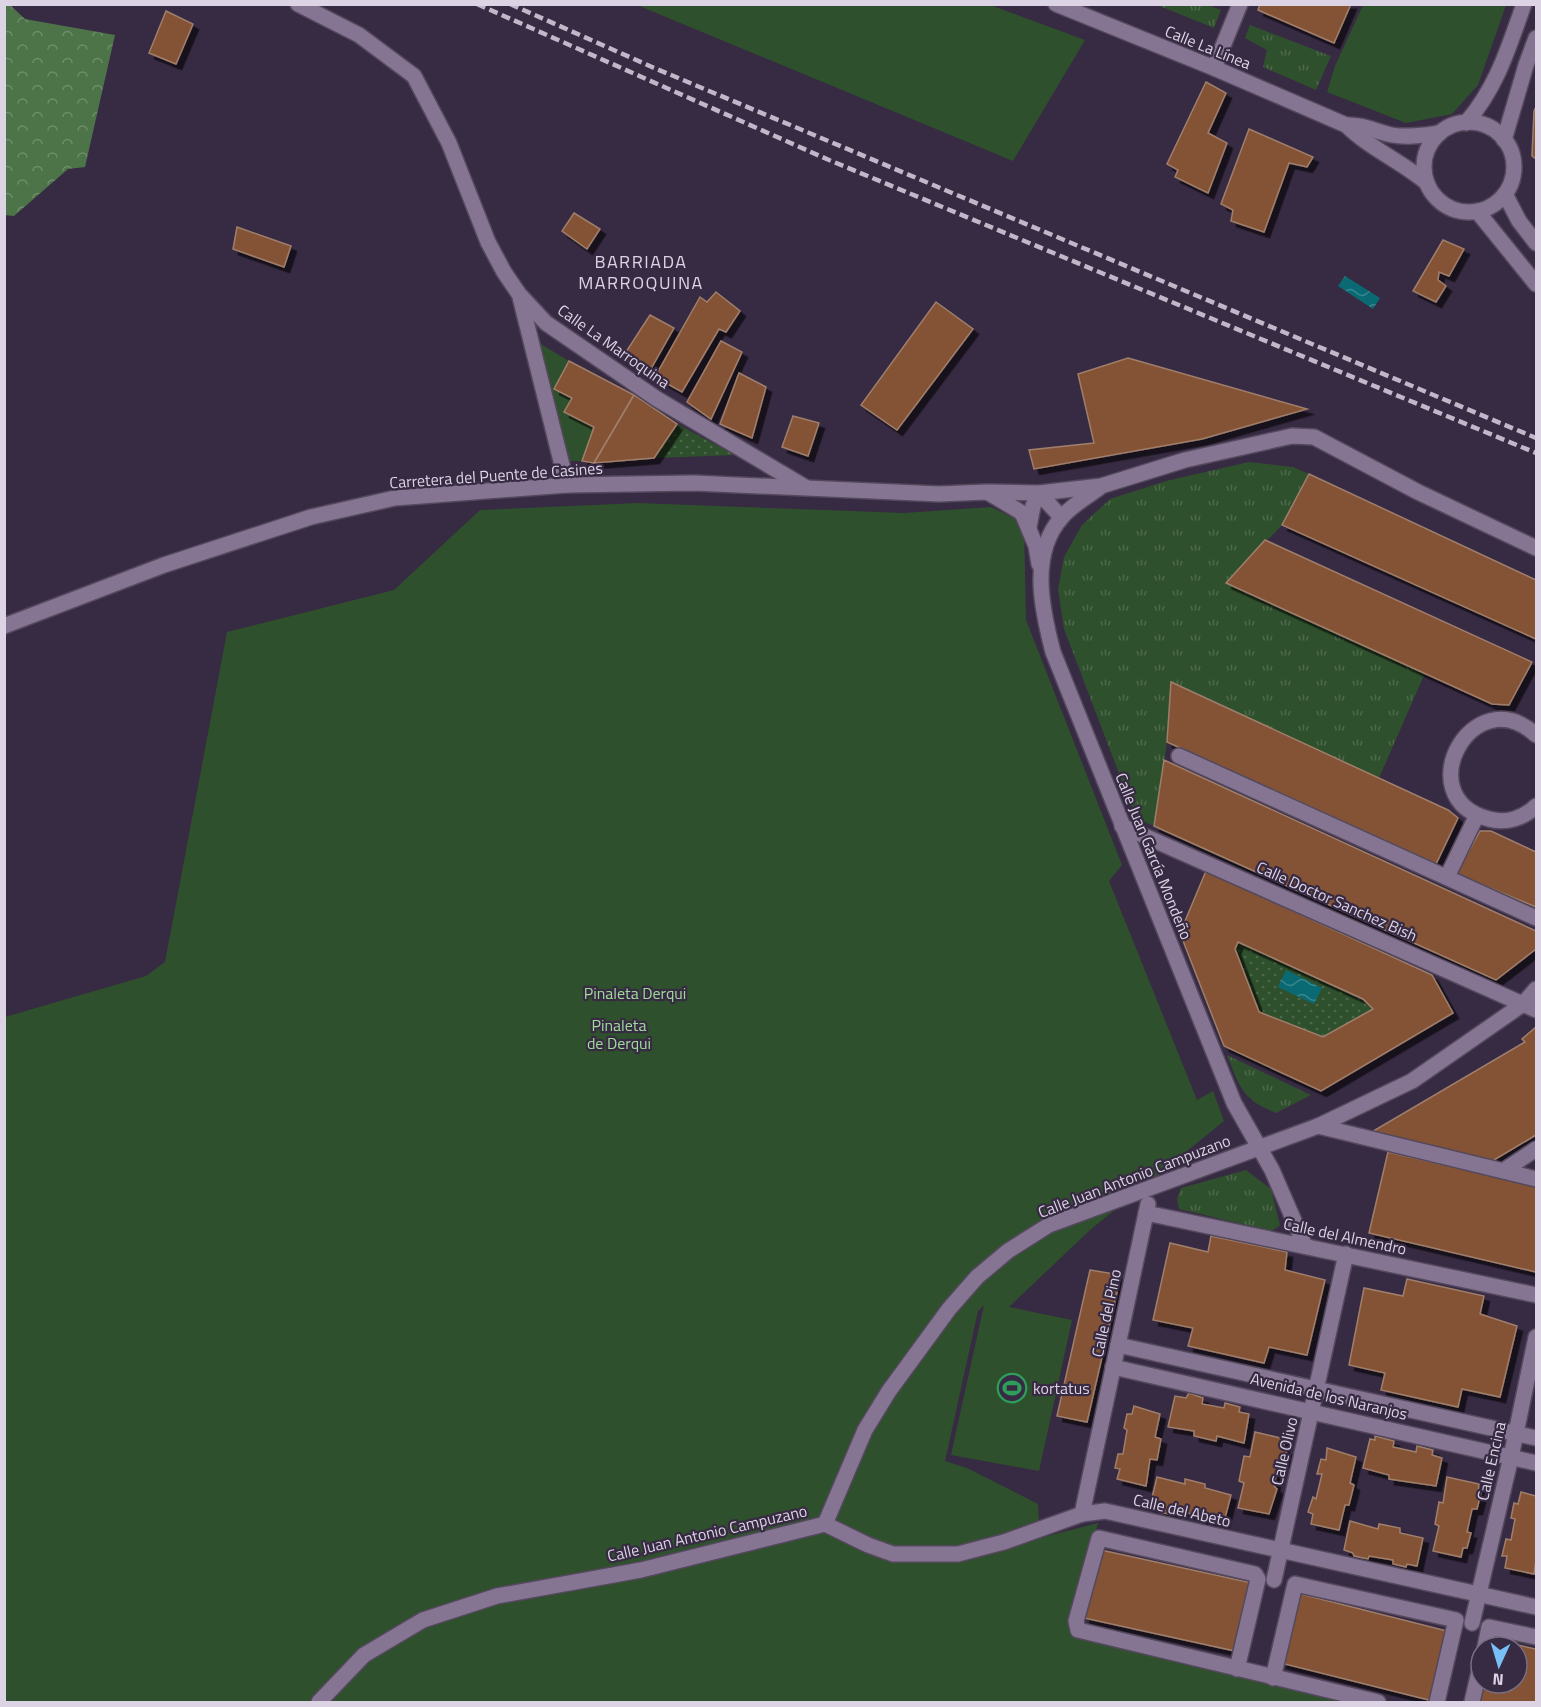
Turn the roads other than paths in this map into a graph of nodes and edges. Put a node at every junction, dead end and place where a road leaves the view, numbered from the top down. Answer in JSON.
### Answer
{"nodes":[{"id":1,"x":298,"y":4,"type":"edge"},
{"id":2,"x":1056,"y":4,"type":"edge"},
{"id":3,"x":1240,"y":4,"type":"edge"},
{"id":4,"x":1524,"y":4,"type":"edge"},
{"id":5,"x":1536,"y":38,"type":"edge"},
{"id":6,"x":1214,"y":68,"type":"junction"},
{"id":7,"x":1466,"y":123,"type":"junction"},
{"id":8,"x":1346,"y":125,"type":"junction"},
{"id":9,"x":1440,"y":133,"type":"junction"},
{"id":10,"x":1504,"y":140,"type":"junction"},
{"id":11,"x":1427,"y":183,"type":"junction"},
{"id":12,"x":1505,"y":194,"type":"junction"},
{"id":13,"x":1477,"y":211,"type":"junction"},
{"id":14,"x":1536,"y":243,"type":"edge"},
{"id":15,"x":1536,"y":284,"type":"edge"},
{"id":16,"x":519,"y":294,"type":"junction"},
{"id":17,"x":567,"y":485,"type":"junction"},
{"id":18,"x":1101,"y":486,"type":"junction"},
{"id":19,"x":808,"y":489,"type":"junction"},
{"id":20,"x":986,"y":492,"type":"junction"},
{"id":21,"x":1040,"y":493,"type":"junction"},
{"id":22,"x":939,"y":494,"type":"joint"},
{"id":23,"x":1061,"y":517,"type":"junction"},
{"id":24,"x":1029,"y":527,"type":"junction"},
{"id":25,"x":1536,"y":548,"type":"edge"},
{"id":26,"x":1040,"y":570,"type":"junction"},
{"id":27,"x":4,"y":626,"type":"edge"},
{"id":28,"x":1536,"y":735,"type":"edge"},
{"id":29,"x":1179,"y":756,"type":"dead end"},
{"id":30,"x":1536,"y":808,"type":"edge"},
{"id":31,"x":1477,"y":815,"type":"junction"},
{"id":32,"x":1122,"y":826,"type":"junction"},
{"id":33,"x":1447,"y":877,"type":"junction"},
{"id":34,"x":1536,"y":918,"type":"edge"},
{"id":35,"x":1536,"y":989,"type":"edge"},
{"id":36,"x":1530,"y":1007,"type":"edge"},
{"id":37,"x":1318,"y":1126,"type":"junction"},
{"id":38,"x":1261,"y":1148,"type":"junction"},
{"id":39,"x":1536,"y":1149,"type":"edge"},
{"id":40,"x":1503,"y":1171,"type":"junction"},
{"id":41,"x":1536,"y":1179,"type":"edge"},
{"id":42,"x":1151,"y":1189,"type":"junction"},
{"id":43,"x":1146,"y":1213,"type":"junction"},
{"id":44,"x":1305,"y":1246,"type":"junction"},
{"id":45,"x":1346,"y":1254,"type":"junction"},
{"id":46,"x":1536,"y":1295,"type":"edge"},
{"id":47,"x":1536,"y":1336,"type":"edge"},
{"id":48,"x":1118,"y":1345,"type":"junction"},
{"id":49,"x":1113,"y":1367,"type":"junction"},
{"id":50,"x":1316,"y":1388,"type":"junction"},
{"id":51,"x":1311,"y":1410,"type":"junction"},
{"id":52,"x":1516,"y":1434,"type":"junction"},
{"id":53,"x":1536,"y":1438,"type":"edge"},
{"id":54,"x":1511,"y":1457,"type":"junction"},
{"id":55,"x":1536,"y":1463,"type":"edge"},
{"id":56,"x":1082,"y":1514,"type":"junction"},
{"id":57,"x":825,"y":1524,"type":"junction"},
{"id":58,"x":1279,"y":1551,"type":"junction"},
{"id":59,"x":1255,"y":1574,"type":"junction"},
{"id":60,"x":1274,"y":1580,"type":"junction"},
{"id":61,"x":1295,"y":1584,"type":"junction"},
{"id":62,"x":1479,"y":1593,"type":"junction"},
{"id":63,"x":1536,"y":1607,"type":"edge"},
{"id":64,"x":1464,"y":1621,"type":"junction"},
{"id":65,"x":1489,"y":1627,"type":"junction"},
{"id":66,"x":1487,"y":1635,"type":"edge"},
{"id":67,"x":1536,"y":1637,"type":"edge"},
{"id":68,"x":1237,"y":1669,"type":"junction"},
{"id":69,"x":1272,"y":1678,"type":"junction"},
{"id":70,"x":319,"y":1702,"type":"edge"},
{"id":71,"x":1378,"y":1702,"type":"edge"},
{"id":72,"x":1437,"y":1702,"type":"edge"}],
"edges":[{"from":1,"to":16,"type":"street","name":"Calle La Marroquina"},
{"from":2,"to":6,"type":"street","name":"Calle La Línea"},
{"from":3,"to":6,"type":"street"},
{"from":4,"to":7,"type":"street"},
{"from":5,"to":10,"type":"street"},
{"from":6,"to":8,"type":"street","name":"Calle La Línea"},
{"from":7,"to":9,"type":"street"},
{"from":7,"to":10,"type":"street"},
{"from":8,"to":9,"type":"street","name":"Calle La Línea"},
{"from":8,"to":11,"type":"street","name":"Calle La Línea"},
{"from":9,"to":11,"type":"street"},
{"from":10,"to":12,"type":"street"},
{"from":11,"to":13,"type":"street"},
{"from":12,"to":13,"type":"street"},
{"from":12,"to":14,"type":"street"},
{"from":13,"to":15,"type":"street"},
{"from":16,"to":17,"type":"street"},
{"from":16,"to":19,"type":"street","name":"Calle La Marroquina"},
{"from":17,"to":19,"type":"street","name":"Carretera del Puente de Casines"},
{"from":17,"to":27,"type":"street","name":"Carretera del Puente de Casines"},
{"from":18,"to":21,"type":"street","name":"Calle Juan García Mondeño"},
{"from":18,"to":23,"type":"street","name":"Calle Juan García Mondeño"},
{"from":18,"to":25,"type":"street","name":"Calle Juan García Mondeño"},
{"from":19,"to":22,"type":"street","name":"Carretera del Puente de Casines"},
{"from":20,"to":21,"type":"street","name":"Calle Juan García Mondeño"},
{"from":20,"to":22,"type":"street","name":"Calle Juan García Mondeño"},
{"from":20,"to":24,"type":"street"},
{"from":21,"to":23,"type":"street"},
{"from":21,"to":24,"type":"street"},
{"from":23,"to":26,"type":"street","name":"Calle Juan García Mondeño"},
{"from":24,"to":26,"type":"street"},
{"from":26,"to":32,"type":"street","name":"Calle Juan García Mondeño"},
{"from":28,"to":31,"type":"street"},
{"from":29,"to":33,"type":"street"},
{"from":30,"to":31,"type":"street"},
{"from":31,"to":33,"type":"street"},
{"from":32,"to":36,"type":"street","name":"Calle Doctor Sanchez Bish"},
{"from":32,"to":38,"type":"street","name":"Calle Juan García Mondeño"},
{"from":33,"to":34,"type":"street"},
{"from":35,"to":36,"type":"street","name":"Calle Juan Antonio Campuzano"},
{"from":36,"to":37,"type":"street","name":"Calle Juan Antonio Campuzano"},
{"from":37,"to":38,"type":"street","name":"Calle Juan Antonio Campuzano"},
{"from":37,"to":40,"type":"street"},
{"from":38,"to":42,"type":"street","name":"Calle Juan Antonio Campuzano"},
{"from":38,"to":44,"type":"street","name":"Calle Juan García Mondeño"},
{"from":39,"to":40,"type":"street"},
{"from":40,"to":41,"type":"street"},
{"from":42,"to":43,"type":"street","name":"Calle del Pino"},
{"from":42,"to":57,"type":"street","name":"Calle Juan Antonio Campuzano"},
{"from":43,"to":44,"type":"street","name":"Calle del Almendro"},
{"from":43,"to":48,"type":"street","name":"Calle del Pino"},
{"from":44,"to":45,"type":"street","name":"Calle del Almendro"},
{"from":45,"to":46,"type":"street","name":"Calle del Almendro"},
{"from":45,"to":50,"type":"street","name":"Calle Olivo"},
{"from":47,"to":52,"type":"street","name":"Calle Encina"},
{"from":48,"to":49,"type":"street","name":"Calle del Pino"},
{"from":48,"to":50,"type":"street","name":"Avenida de los Naranjos"},
{"from":49,"to":51,"type":"street","name":"Avenida de los Naranjos"},
{"from":49,"to":56,"type":"street","name":"Calle del Pino"},
{"from":50,"to":51,"type":"street","name":"Calle Olivo"},
{"from":50,"to":52,"type":"street","name":"Avenida de los Naranjos"},
{"from":51,"to":54,"type":"street","name":"Avenida de los Naranjos"},
{"from":51,"to":58,"type":"street","name":"Calle Olivo"},
{"from":52,"to":53,"type":"street","name":"Avenida de los Naranjos"},
{"from":52,"to":54,"type":"street","name":"Calle Encina"},
{"from":54,"to":55,"type":"street","name":"Avenida de los Naranjos"},
{"from":54,"to":62,"type":"street","name":"Calle Encina"},
{"from":56,"to":57,"type":"street","name":"Calle del Abeto"},
{"from":56,"to":58,"type":"street","name":"Calle del Abeto"},
{"from":57,"to":70,"type":"street","name":"Calle Juan Antonio Campuzano"},
{"from":58,"to":60,"type":"street","name":"Calle Olivo"},
{"from":58,"to":62,"type":"street","name":"Calle del Abeto"},
{"from":59,"to":60,"type":"street"},
{"from":59,"to":68,"type":"street"},
{"from":59,"to":68,"type":"street"},
{"from":60,"to":61,"type":"street"},
{"from":61,"to":64,"type":"street"},
{"from":61,"to":69,"type":"street"},
{"from":62,"to":63,"type":"street","name":"Calle del Abeto"},
{"from":62,"to":64,"type":"street","name":"Calle Encina"},
{"from":64,"to":65,"type":"street"},
{"from":64,"to":72,"type":"street","name":"Calle Encina"},
{"from":65,"to":66,"type":"street"},
{"from":65,"to":67,"type":"street"},
{"from":68,"to":69,"type":"street"},
{"from":69,"to":71,"type":"street"}]}
